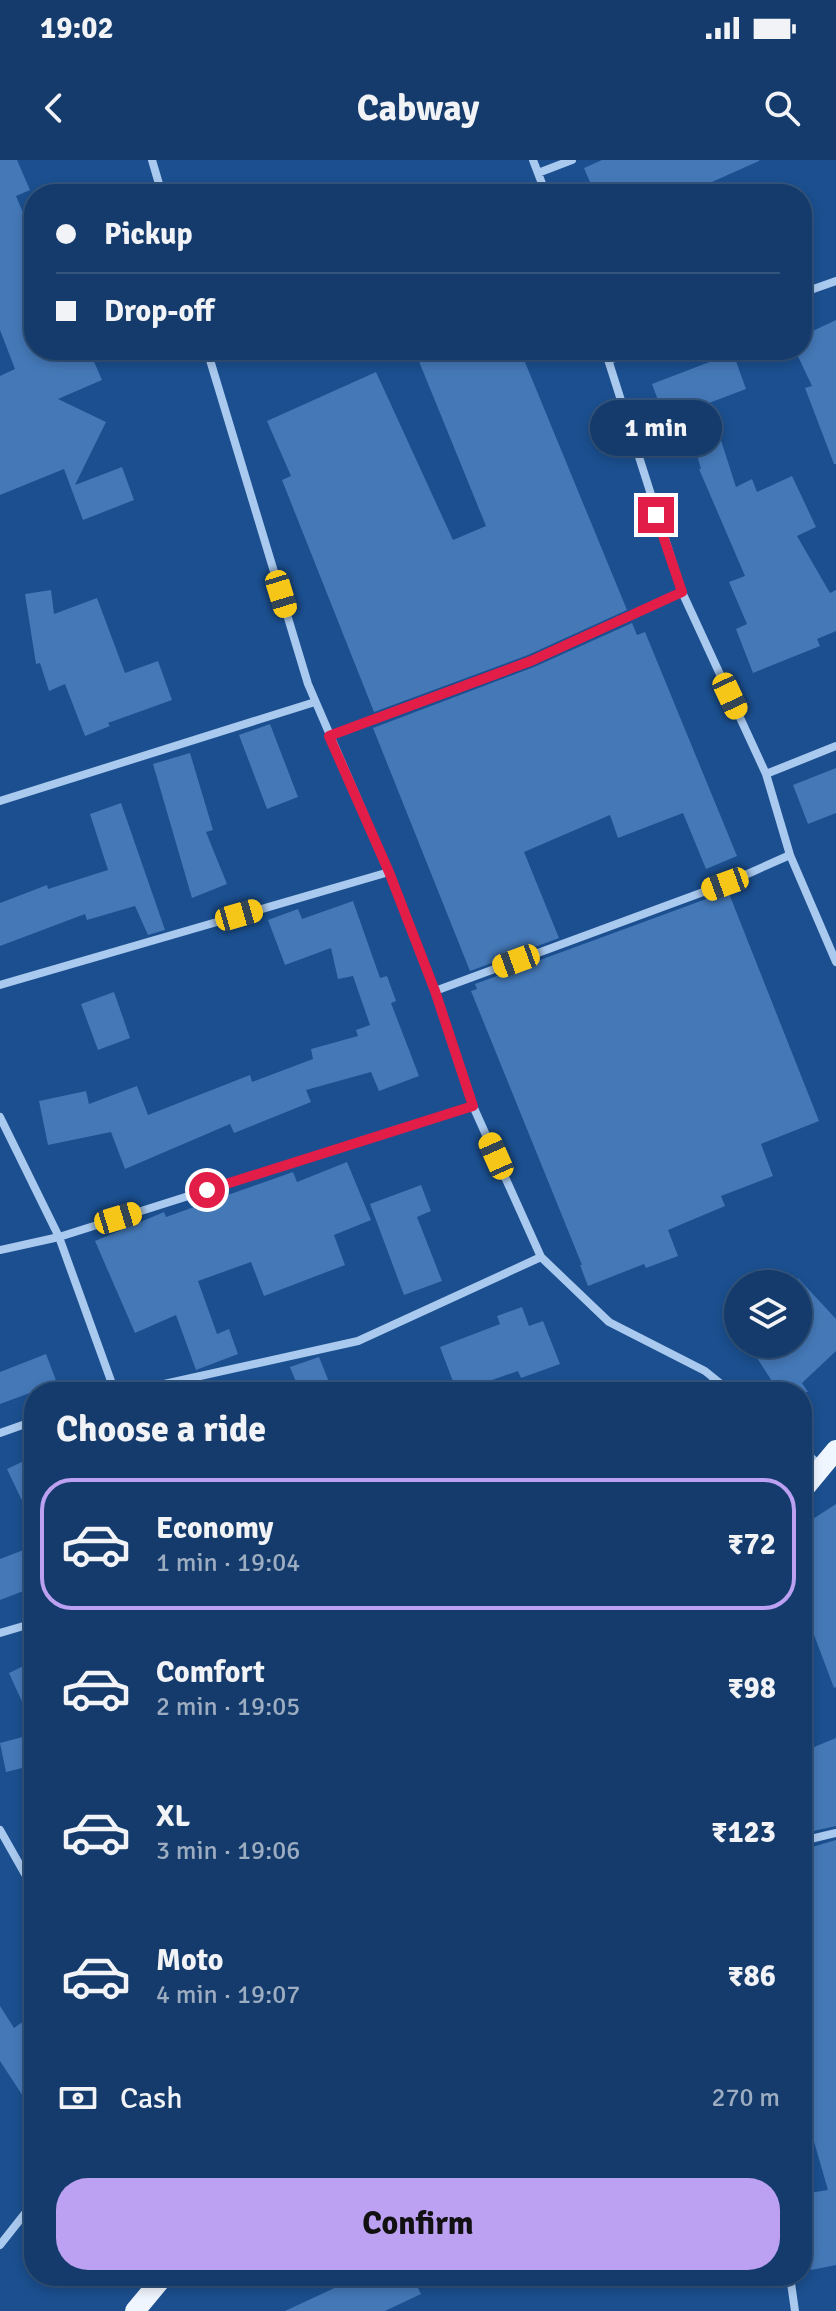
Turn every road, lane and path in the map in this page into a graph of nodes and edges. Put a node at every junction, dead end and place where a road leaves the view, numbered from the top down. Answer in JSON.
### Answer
{"nodes":[{"id":1,"x":152,"y":160,"type":"edge"},
{"id":2,"x":533,"y":160,"type":"edge"},
{"id":3,"x":572,"y":160,"type":"edge"},
{"id":4,"x":538,"y":173,"type":"junction"},
{"id":5,"x":159,"y":184,"type":"edge"},
{"id":6,"x":542,"y":184,"type":"edge"},
{"id":7,"x":836,"y":281,"type":"edge"},
{"id":8,"x":812,"y":289,"type":"edge"},
{"id":9,"x":210,"y":360,"type":"edge"},
{"id":10,"x":609,"y":360,"type":"edge"},
{"id":11,"x":682,"y":592,"type":"junction"},
{"id":12,"x":315,"y":702,"type":"junction"},
{"id":13,"x":329,"y":736,"type":"junction"},
{"id":14,"x":836,"y":746,"type":"edge"},
{"id":15,"x":766,"y":774,"type":"junction"},
{"id":16,"x":0,"y":801,"type":"edge"},
{"id":17,"x":790,"y":855,"type":"junction"},
{"id":18,"x":389,"y":872,"type":"junction"},
{"id":19,"x":836,"y":962,"type":"edge"},
{"id":20,"x":0,"y":985,"type":"edge"},
{"id":21,"x":435,"y":991,"type":"junction"},
{"id":22,"x":473,"y":1106,"type":"junction"},
{"id":23,"x":0,"y":1117,"type":"edge"},
{"id":24,"x":59,"y":1237,"type":"junction"},
{"id":25,"x":0,"y":1250,"type":"edge"},
{"id":26,"x":541,"y":1257,"type":"junction"},
{"id":27,"x":111,"y":1382,"type":"edge"},
{"id":28,"x":173,"y":1382,"type":"edge"},
{"id":29,"x":719,"y":1382,"type":"edge"},
{"id":30,"x":24,"y":1425,"type":"edge"},
{"id":31,"x":0,"y":1433,"type":"edge"},
{"id":32,"x":836,"y":1450,"type":"edge"},
{"id":33,"x":812,"y":1458,"type":"edge"},
{"id":34,"x":822,"y":1467,"type":"junction"},
{"id":35,"x":812,"y":1479,"type":"edge"},
{"id":36,"x":24,"y":1626,"type":"edge"},
{"id":37,"x":0,"y":1633,"type":"edge"},
{"id":38,"x":0,"y":1830,"type":"edge"},
{"id":39,"x":836,"y":1833,"type":"edge"},
{"id":40,"x":812,"y":1839,"type":"edge"},
{"id":41,"x":24,"y":1872,"type":"edge"},
{"id":42,"x":24,"y":2215,"type":"edge"},
{"id":43,"x":0,"y":2245,"type":"edge"},
{"id":44,"x":157,"y":2286,"type":"edge"},
{"id":45,"x":791,"y":2286,"type":"edge"},
{"id":46,"x":141,"y":2308,"type":"edge"},
{"id":47,"x":795,"y":2311,"type":"edge"}],
"edges":[{"from":1,"to":5,"type":"street"},
{"from":2,"to":4,"type":"street"},
{"from":3,"to":4,"type":"street"},
{"from":4,"to":6,"type":"street"},
{"from":7,"to":8,"type":"street"},
{"from":9,"to":12,"type":"street"},
{"from":10,"to":11,"type":"street"},
{"from":11,"to":13,"type":"street"},
{"from":11,"to":15,"type":"street"},
{"from":12,"to":13,"type":"street"},
{"from":12,"to":16,"type":"street"},
{"from":13,"to":18,"type":"street"},
{"from":14,"to":15,"type":"street"},
{"from":15,"to":17,"type":"street"},
{"from":17,"to":19,"type":"street"},
{"from":17,"to":21,"type":"street"},
{"from":18,"to":20,"type":"street"},
{"from":18,"to":21,"type":"street"},
{"from":21,"to":22,"type":"street"},
{"from":22,"to":24,"type":"street"},
{"from":22,"to":26,"type":"street"},
{"from":23,"to":24,"type":"street"},
{"from":24,"to":25,"type":"street"},
{"from":24,"to":27,"type":"street"},
{"from":26,"to":28,"type":"street"},
{"from":26,"to":29,"type":"street"},
{"from":30,"to":31,"type":"street"},
{"from":32,"to":34,"type":"main road"},
{"from":33,"to":34,"type":"street"},
{"from":34,"to":35,"type":"main road"},
{"from":36,"to":37,"type":"street"},
{"from":38,"to":41,"type":"street"},
{"from":39,"to":40,"type":"street"},
{"from":42,"to":43,"type":"street"},
{"from":44,"to":46,"type":"main road"},
{"from":45,"to":47,"type":"street"}]}
